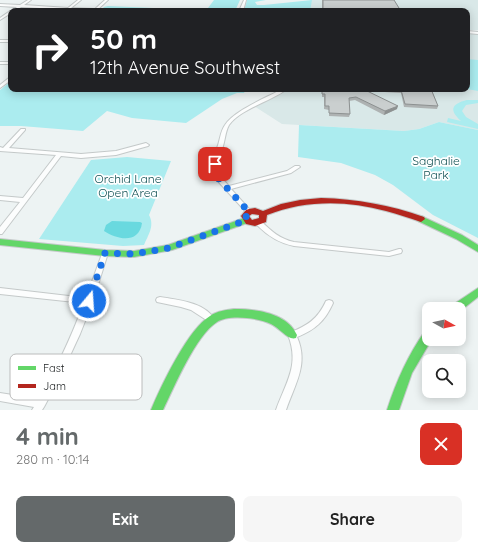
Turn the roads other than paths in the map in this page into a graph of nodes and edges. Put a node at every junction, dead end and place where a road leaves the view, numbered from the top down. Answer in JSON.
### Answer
{"nodes":[{"id":1,"x":30,"y":0,"type":"edge"},
{"id":2,"x":80,"y":0,"type":"edge"},
{"id":3,"x":107,"y":0,"type":"edge"},
{"id":4,"x":0,"y":5,"type":"edge"},
{"id":5,"x":21,"y":6,"type":"junction"},
{"id":6,"x":18,"y":8,"type":"edge"},
{"id":7,"x":69,"y":8,"type":"joint"},
{"id":8,"x":97,"y":8,"type":"edge"},
{"id":9,"x":8,"y":80,"type":"edge"},
{"id":10,"x":0,"y":87,"type":"edge"},
{"id":11,"x":280,"y":92,"type":"edge"},
{"id":12,"x":23,"y":130,"type":"dead end"},
{"id":13,"x":146,"y":144,"type":"dead end"},
{"id":14,"x":2,"y":149,"type":"edge"},
{"id":15,"x":59,"y":155,"type":"junction"},
{"id":16,"x":297,"y":167,"type":"dead end"},
{"id":17,"x":228,"y":188,"type":"junction"},
{"id":18,"x":0,"y":198,"type":"edge"},
{"id":19,"x":24,"y":200,"type":"junction"},
{"id":20,"x":263,"y":214,"type":"junction"},
{"id":21,"x":248,"y":216,"type":"junction"},
{"id":22,"x":259,"y":223,"type":"junction"},
{"id":23,"x":0,"y":232,"type":"edge"},
{"id":24,"x":0,"y":242,"type":"edge"},
{"id":25,"x":478,"y":249,"type":"edge"},
{"id":26,"x":399,"y":251,"type":"dead end"},
{"id":27,"x":105,"y":253,"type":"junction"},
{"id":28,"x":0,"y":291,"type":"edge"},
{"id":29,"x":478,"y":292,"type":"edge"},
{"id":30,"x":160,"y":300,"type":"dead end"},
{"id":31,"x":89,"y":301,"type":"junction"},
{"id":32,"x":464,"y":302,"type":"edge"},
{"id":33,"x":329,"y":303,"type":"dead end"},
{"id":34,"x":211,"y":320,"type":"junction"},
{"id":35,"x":292,"y":335,"type":"junction"},
{"id":36,"x":422,"y":343,"type":"edge"},
{"id":37,"x":68,"y":354,"type":"edge"},
{"id":38,"x":0,"y":397,"type":"edge"},
{"id":39,"x":10,"y":400,"type":"edge"},
{"id":40,"x":12,"y":400,"type":"edge"},
{"id":41,"x":39,"y":407,"type":"edge"},
{"id":42,"x":157,"y":410,"type":"edge"},
{"id":43,"x":280,"y":410,"type":"edge"},
{"id":44,"x":393,"y":410,"type":"edge"}],
"edges":[{"from":1,"to":5,"type":"street"},
{"from":2,"to":7,"type":"street"},
{"from":3,"to":8,"type":"street"},
{"from":4,"to":5,"type":"street"},
{"from":5,"to":6,"type":"street"},
{"from":5,"to":7,"type":"street"},
{"from":9,"to":10,"type":"street"},
{"from":11,"to":17,"type":"street"},
{"from":12,"to":14,"type":"street"},
{"from":13,"to":15,"type":"street"},
{"from":14,"to":15,"type":"street"},
{"from":15,"to":19,"type":"street"},
{"from":16,"to":17,"type":"street"},
{"from":17,"to":21,"type":"street"},
{"from":18,"to":19,"type":"street"},
{"from":19,"to":23,"type":"street"},
{"from":20,"to":21,"type":"street"},
{"from":20,"to":22,"type":"street"},
{"from":20,"to":25,"type":"street"},
{"from":21,"to":22,"type":"street"},
{"from":21,"to":27,"type":"street"},
{"from":22,"to":26,"type":"street"},
{"from":24,"to":27,"type":"street"},
{"from":27,"to":31,"type":"street"},
{"from":28,"to":31,"type":"street"},
{"from":29,"to":32,"type":"street"},
{"from":30,"to":34,"type":"street"},
{"from":31,"to":37,"type":"street"},
{"from":33,"to":35,"type":"street"},
{"from":34,"to":35,"type":"street"},
{"from":34,"to":42,"type":"street"},
{"from":35,"to":43,"type":"street"},
{"from":36,"to":44,"type":"street"},
{"from":38,"to":39,"type":"street"},
{"from":40,"to":41,"type":"street"}]}
